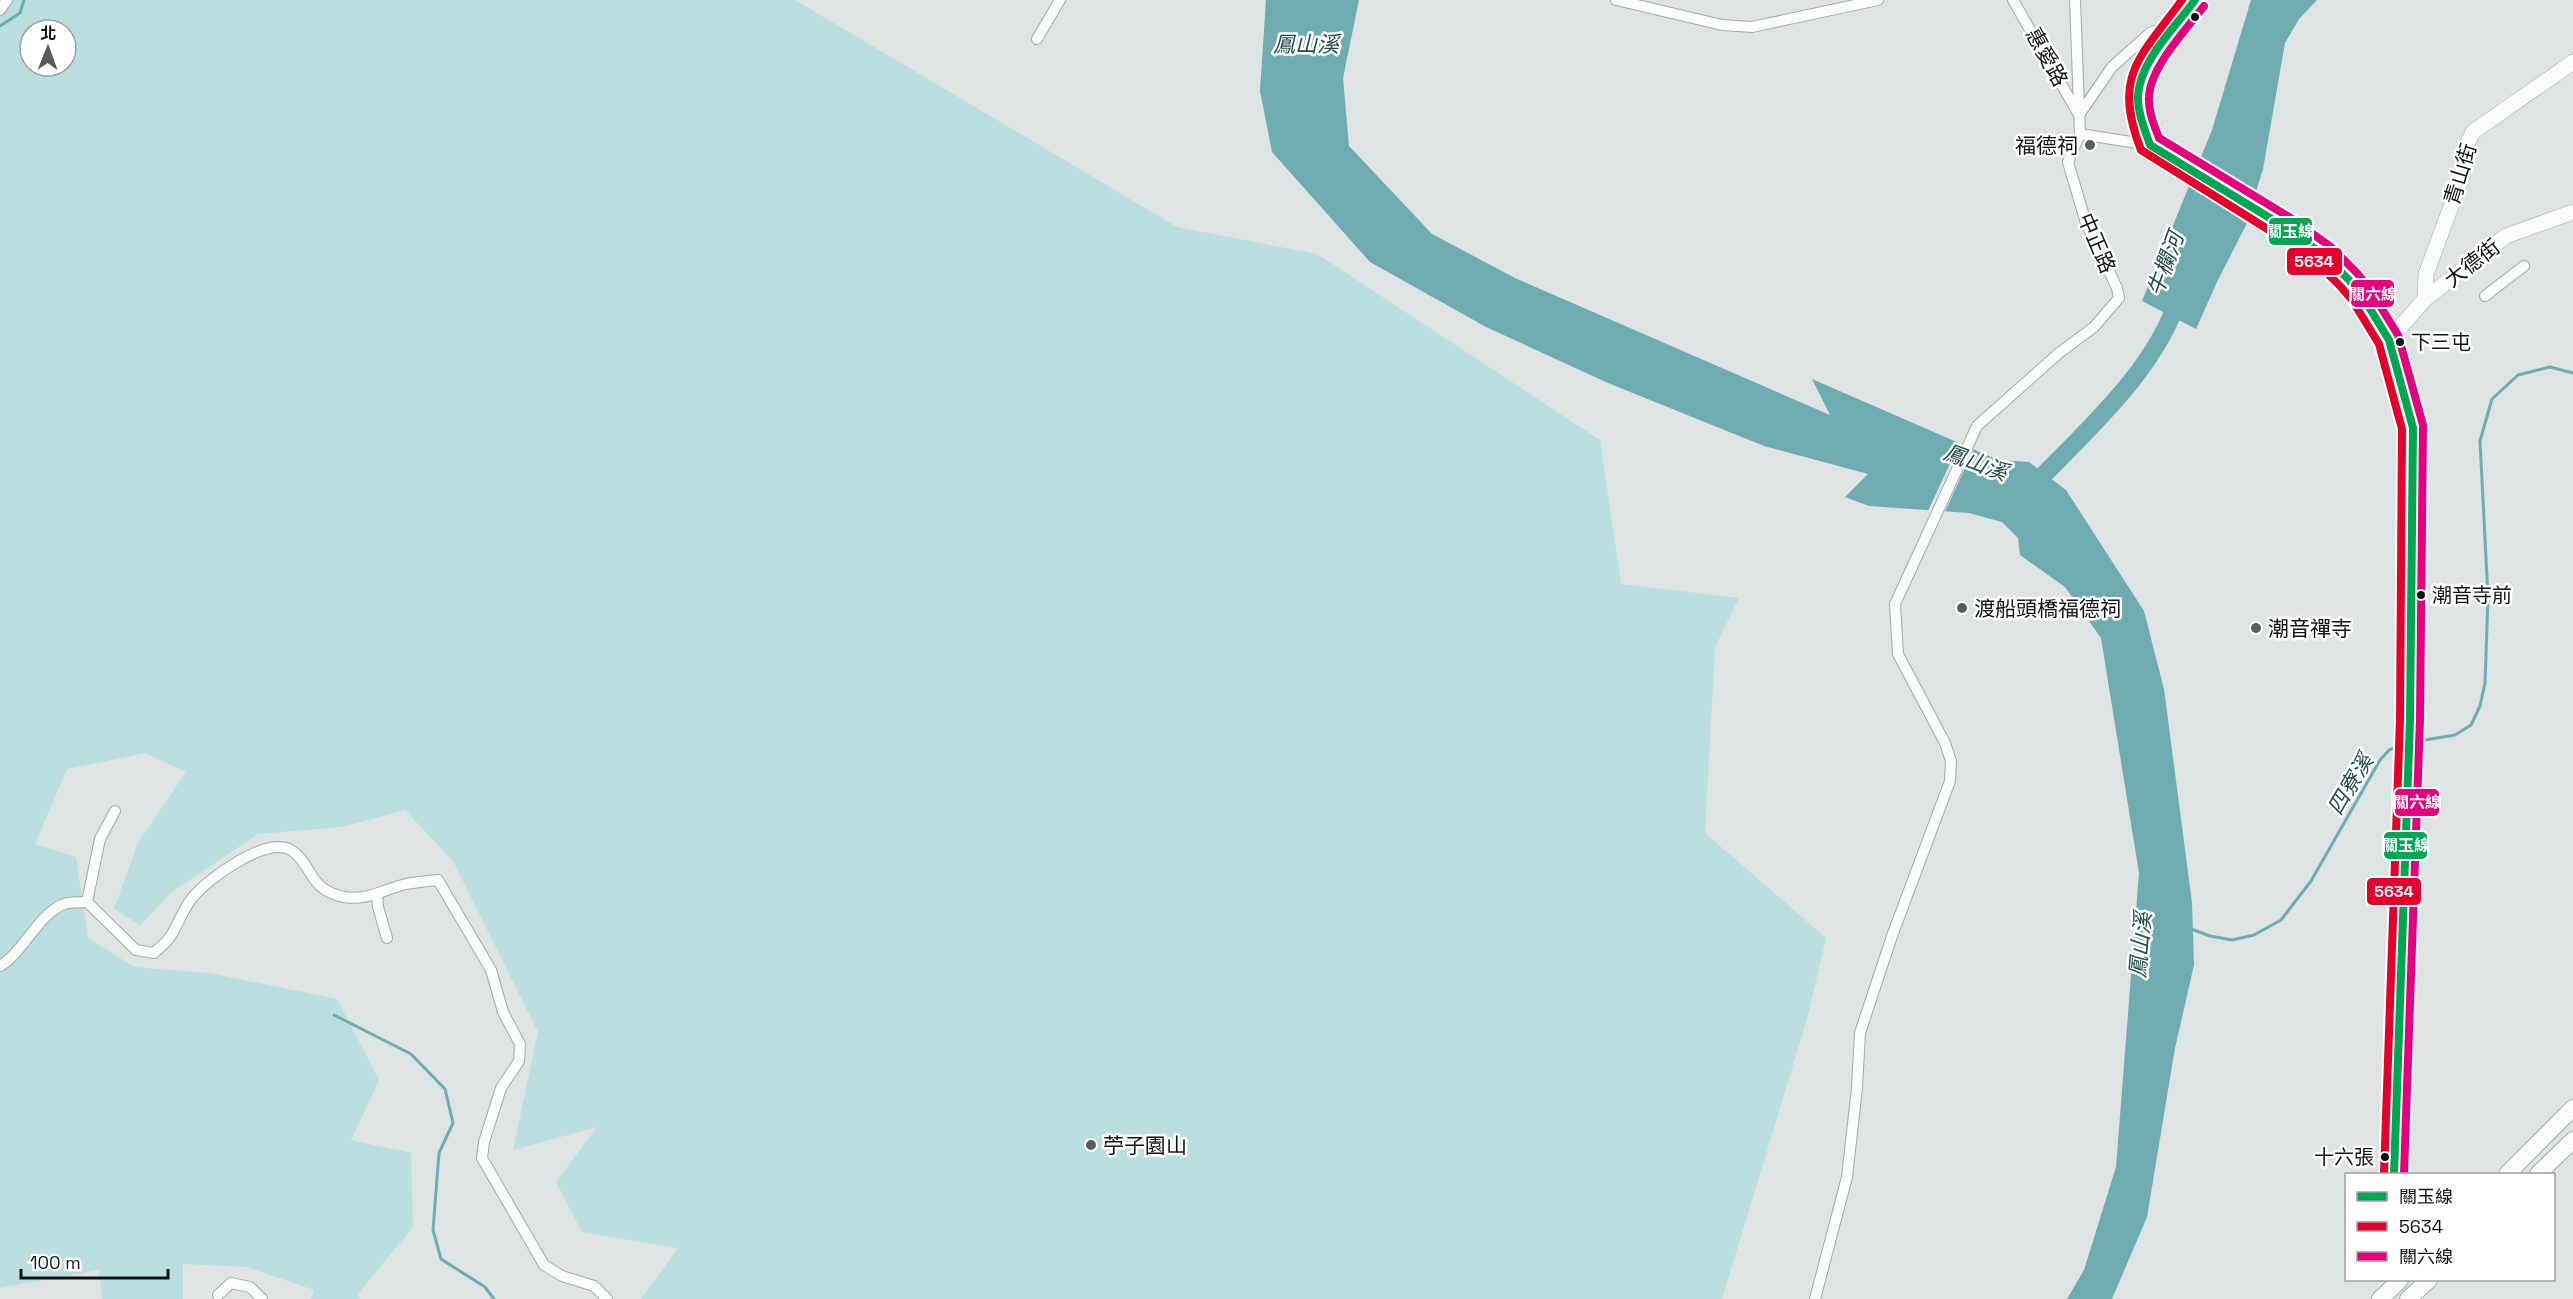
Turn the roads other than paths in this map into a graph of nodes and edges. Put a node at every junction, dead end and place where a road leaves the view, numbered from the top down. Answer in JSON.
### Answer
{"nodes":[{"id":1,"x":7,"y":0,"type":"edge"},
{"id":2,"x":1060,"y":0,"type":"edge"},
{"id":3,"x":1616,"y":0,"type":"edge"},
{"id":4,"x":1878,"y":0,"type":"edge"},
{"id":5,"x":2013,"y":0,"type":"edge"},
{"id":6,"x":2075,"y":0,"type":"edge"},
{"id":7,"x":2194,"y":0,"type":"edge"},
{"id":8,"x":0,"y":10,"type":"edge"},
{"id":9,"x":2180,"y":21,"type":"junction"},
{"id":10,"x":1036,"y":39,"type":"dead end"},
{"id":11,"x":2573,"y":62,"type":"edge"},
{"id":12,"x":2079,"y":115,"type":"junction"},
{"id":13,"x":2080,"y":134,"type":"junction"},
{"id":14,"x":2150,"y":145,"type":"junction"},
{"id":15,"x":2573,"y":212,"type":"edge"},
{"id":16,"x":2523,"y":266,"type":"dead end"},
{"id":17,"x":2485,"y":296,"type":"dead end"},
{"id":18,"x":2425,"y":299,"type":"junction"},
{"id":19,"x":2389,"y":340,"type":"junction"},
{"id":20,"x":115,"y":811,"type":"dead end"},
{"id":21,"x":377,"y":895,"type":"junction"},
{"id":22,"x":87,"y":902,"type":"junction"},
{"id":23,"x":387,"y":938,"type":"dead end"},
{"id":24,"x":0,"y":966,"type":"edge"},
{"id":25,"x":2573,"y":1108,"type":"edge"},
{"id":26,"x":2573,"y":1140,"type":"edge"},
{"id":27,"x":2394,"y":1173,"type":"edge"},
{"id":28,"x":2508,"y":1173,"type":"edge"},
{"id":29,"x":2539,"y":1173,"type":"edge"},
{"id":30,"x":2398,"y":1281,"type":"edge"},
{"id":31,"x":2399,"y":1281,"type":"edge"},
{"id":32,"x":2428,"y":1281,"type":"edge"},
{"id":33,"x":218,"y":1295,"type":"dead end"},
{"id":34,"x":262,"y":1299,"type":"edge"},
{"id":35,"x":607,"y":1299,"type":"edge"},
{"id":36,"x":1815,"y":1299,"type":"edge"},
{"id":37,"x":2380,"y":1299,"type":"edge"},
{"id":38,"x":2407,"y":1299,"type":"edge"}],
"edges":[{"from":1,"to":8,"type":"street"},
{"from":2,"to":10,"type":"street"},
{"from":3,"to":4,"type":"street"},
{"from":5,"to":12,"type":"street","name":"惠愛路"},
{"from":6,"to":12,"type":"street","name":"中正路"},
{"from":7,"to":9,"type":"main road"},
{"from":9,"to":12,"type":"street"},
{"from":9,"to":14,"type":"main road"},
{"from":11,"to":18,"type":"main road","name":"青山街"},
{"from":12,"to":13,"type":"street","name":"中正路"},
{"from":13,"to":14,"type":"street"},
{"from":13,"to":36,"type":"street","name":"中正路"},
{"from":14,"to":19,"type":"main road"},
{"from":15,"to":18,"type":"main road","name":"大德街"},
{"from":16,"to":17,"type":"street"},
{"from":18,"to":19,"type":"main road","name":"大德街"},
{"from":19,"to":27,"type":"main road"},
{"from":20,"to":22,"type":"street"},
{"from":21,"to":22,"type":"street"},
{"from":21,"to":23,"type":"street"},
{"from":21,"to":35,"type":"street"},
{"from":22,"to":24,"type":"street"},
{"from":25,"to":28,"type":"main road"},
{"from":26,"to":29,"type":"main road"},
{"from":30,"to":37,"type":"main road"},
{"from":31,"to":38,"type":"main road"},
{"from":32,"to":38,"type":"main road"},
{"from":33,"to":34,"type":"street"}]}
